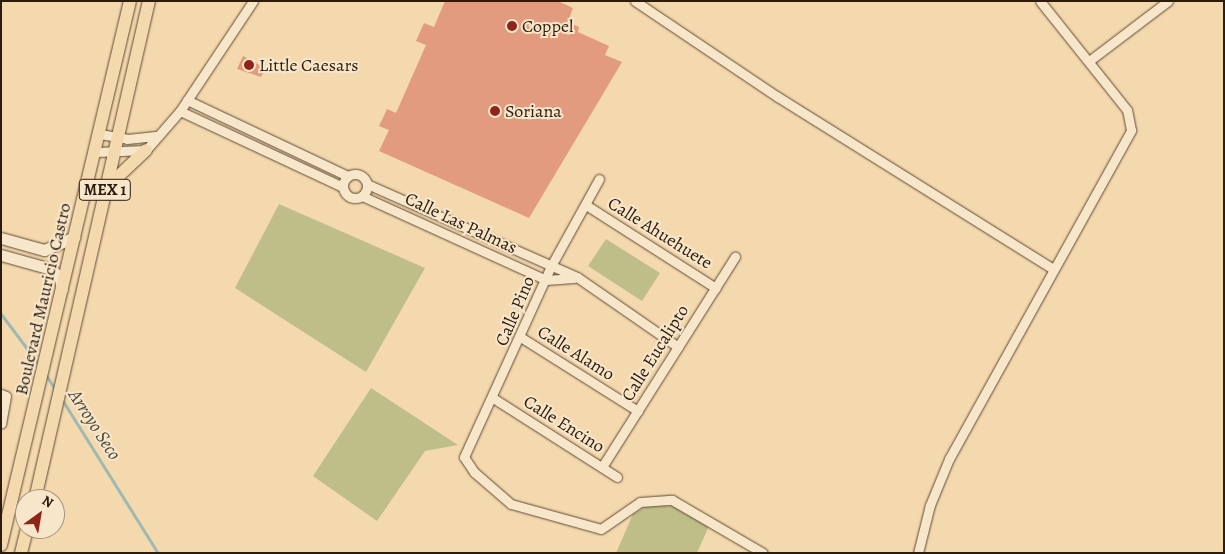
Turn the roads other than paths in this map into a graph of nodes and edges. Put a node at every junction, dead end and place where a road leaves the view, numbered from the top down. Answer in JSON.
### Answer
{"nodes":[{"id":1,"x":130,"y":1,"type":"edge"},
{"id":2,"x":149,"y":1,"type":"edge"},
{"id":3,"x":254,"y":1,"type":"edge"},
{"id":4,"x":635,"y":1,"type":"edge"},
{"id":5,"x":1040,"y":1,"type":"edge"},
{"id":6,"x":1168,"y":1,"type":"edge"},
{"id":7,"x":1089,"y":60,"type":"junction"},
{"id":8,"x":187,"y":100,"type":"junction"},
{"id":9,"x":180,"y":111,"type":"junction"},
{"id":10,"x":100,"y":134,"type":"junction"},
{"id":11,"x":158,"y":136,"type":"junction"},
{"id":12,"x":119,"y":139,"type":"junction"},
{"id":13,"x":146,"y":150,"type":"junction"},
{"id":14,"x":96,"y":152,"type":"junction"},
{"id":15,"x":116,"y":153,"type":"junction"},
{"id":16,"x":348,"y":176,"type":"junction"},
{"id":17,"x":599,"y":179,"type":"dead end"},
{"id":18,"x":367,"y":184,"type":"junction"},
{"id":19,"x":343,"y":187,"type":"junction"},
{"id":20,"x":104,"y":190,"type":"junction"},
{"id":21,"x":362,"y":196,"type":"junction"},
{"id":22,"x":586,"y":205,"type":"junction"},
{"id":23,"x":74,"y":237,"type":"junction"},
{"id":24,"x":1,"y":238,"type":"edge"},
{"id":25,"x":1,"y":255,"type":"edge"},
{"id":26,"x":735,"y":257,"type":"dead end"},
{"id":27,"x":551,"y":266,"type":"junction"},
{"id":28,"x":1053,"y":269,"type":"junction"},
{"id":29,"x":577,"y":277,"type":"junction"},
{"id":30,"x":546,"y":280,"type":"junction"},
{"id":31,"x":716,"y":288,"type":"junction"},
{"id":32,"x":62,"y":293,"type":"junction"},
{"id":33,"x":522,"y":338,"type":"junction"},
{"id":34,"x":678,"y":347,"type":"junction"},
{"id":35,"x":4,"y":395,"type":"edge"},
{"id":36,"x":493,"y":398,"type":"junction"},
{"id":37,"x":638,"y":411,"type":"junction"},
{"id":38,"x":1,"y":424,"type":"edge"},
{"id":39,"x":602,"y":467,"type":"junction"},
{"id":40,"x":617,"y":477,"type":"dead end"},
{"id":41,"x":37,"y":489,"type":"edge"},
{"id":42,"x":1,"y":497,"type":"edge"},
{"id":43,"x":14,"y":500,"type":"junction"},
{"id":44,"x":24,"y":539,"type":"edge"},
{"id":45,"x":1,"y":545,"type":"edge"},
{"id":46,"x":21,"y":553,"type":"edge"},
{"id":47,"x":763,"y":553,"type":"edge"},
{"id":48,"x":918,"y":553,"type":"edge"}],
"edges":[{"from":1,"to":10,"type":"main road","name":"Boulevard Mauricio Castro","number":"MEX 1"},
{"from":2,"to":12,"type":"main road","name":"Boulevard Mauricio Castro","number":"MEX 1"},
{"from":3,"to":8,"type":"street"},
{"from":4,"to":28,"type":"street"},
{"from":5,"to":7,"type":"street"},
{"from":6,"to":7,"type":"street"},
{"from":7,"to":28,"type":"street"},
{"from":8,"to":9,"type":"street"},
{"from":8,"to":16,"type":"street"},
{"from":9,"to":11,"type":"street"},
{"from":9,"to":19,"type":"street"},
{"from":10,"to":12,"type":"street"},
{"from":10,"to":14,"type":"main road","name":"Boulevard Mauricio Castro","number":"MEX 1"},
{"from":11,"to":12,"type":"street"},
{"from":11,"to":13,"type":"street"},
{"from":12,"to":15,"type":"main road","name":"Boulevard Mauricio Castro","number":"MEX 1"},
{"from":13,"to":15,"type":"street"},
{"from":13,"to":20,"type":"main road"},
{"from":14,"to":15,"type":"street"},
{"from":14,"to":23,"type":"main road","name":"Boulevard Mauricio Castro","number":"MEX 1"},
{"from":15,"to":20,"type":"main road","name":"Boulevard Mauricio Castro","number":"MEX 1"},
{"from":16,"to":18,"type":"street"},
{"from":16,"to":19,"type":"street"},
{"from":17,"to":22,"type":"street","name":"Calle Pino"},
{"from":18,"to":21,"type":"street"},
{"from":18,"to":27,"type":"street","name":"Calle Las Palmas"},
{"from":19,"to":21,"type":"street"},
{"from":20,"to":41,"type":"main road","name":"Boulevard Mauricio Castro","number":"MEX 1"},
{"from":21,"to":30,"type":"street","name":"Calle Las Palmas"},
{"from":22,"to":27,"type":"street","name":"Calle Pino"},
{"from":22,"to":31,"type":"street","name":"Calle Ahuehuete"},
{"from":23,"to":24,"type":"main road"},
{"from":23,"to":32,"type":"main road","name":"Boulevard Mauricio Castro","number":"MEX 1"},
{"from":25,"to":32,"type":"main road"},
{"from":26,"to":31,"type":"street","name":"Calle Eucalipto"},
{"from":27,"to":29,"type":"street","name":"Calle Las Palmas"},
{"from":27,"to":30,"type":"street","name":"Calle Pino"},
{"from":28,"to":48,"type":"street"},
{"from":29,"to":30,"type":"street"},
{"from":29,"to":34,"type":"street","name":"Calle Las Palmas"},
{"from":30,"to":33,"type":"street","name":"Calle Pino"},
{"from":31,"to":34,"type":"street","name":"Calle Eucalipto"},
{"from":32,"to":43,"type":"main road","name":"Boulevard Mauricio Castro","number":"MEX 1"},
{"from":33,"to":36,"type":"street","name":"Calle Pino"},
{"from":33,"to":37,"type":"street","name":"Calle Alamo"},
{"from":34,"to":37,"type":"street","name":"Calle Eucalipto"},
{"from":35,"to":38,"type":"street"},
{"from":36,"to":39,"type":"street","name":"Calle Encino"},
{"from":36,"to":47,"type":"street","name":"Calle Pino"},
{"from":37,"to":39,"type":"street","name":"Calle Eucalipto"},
{"from":39,"to":40,"type":"street","name":"Calle Encino"},
{"from":42,"to":43,"type":"street"},
{"from":43,"to":45,"type":"main road","name":"Boulevard Mauricio Castro","number":"MEX 1"},
{"from":44,"to":46,"type":"main road"}]}
